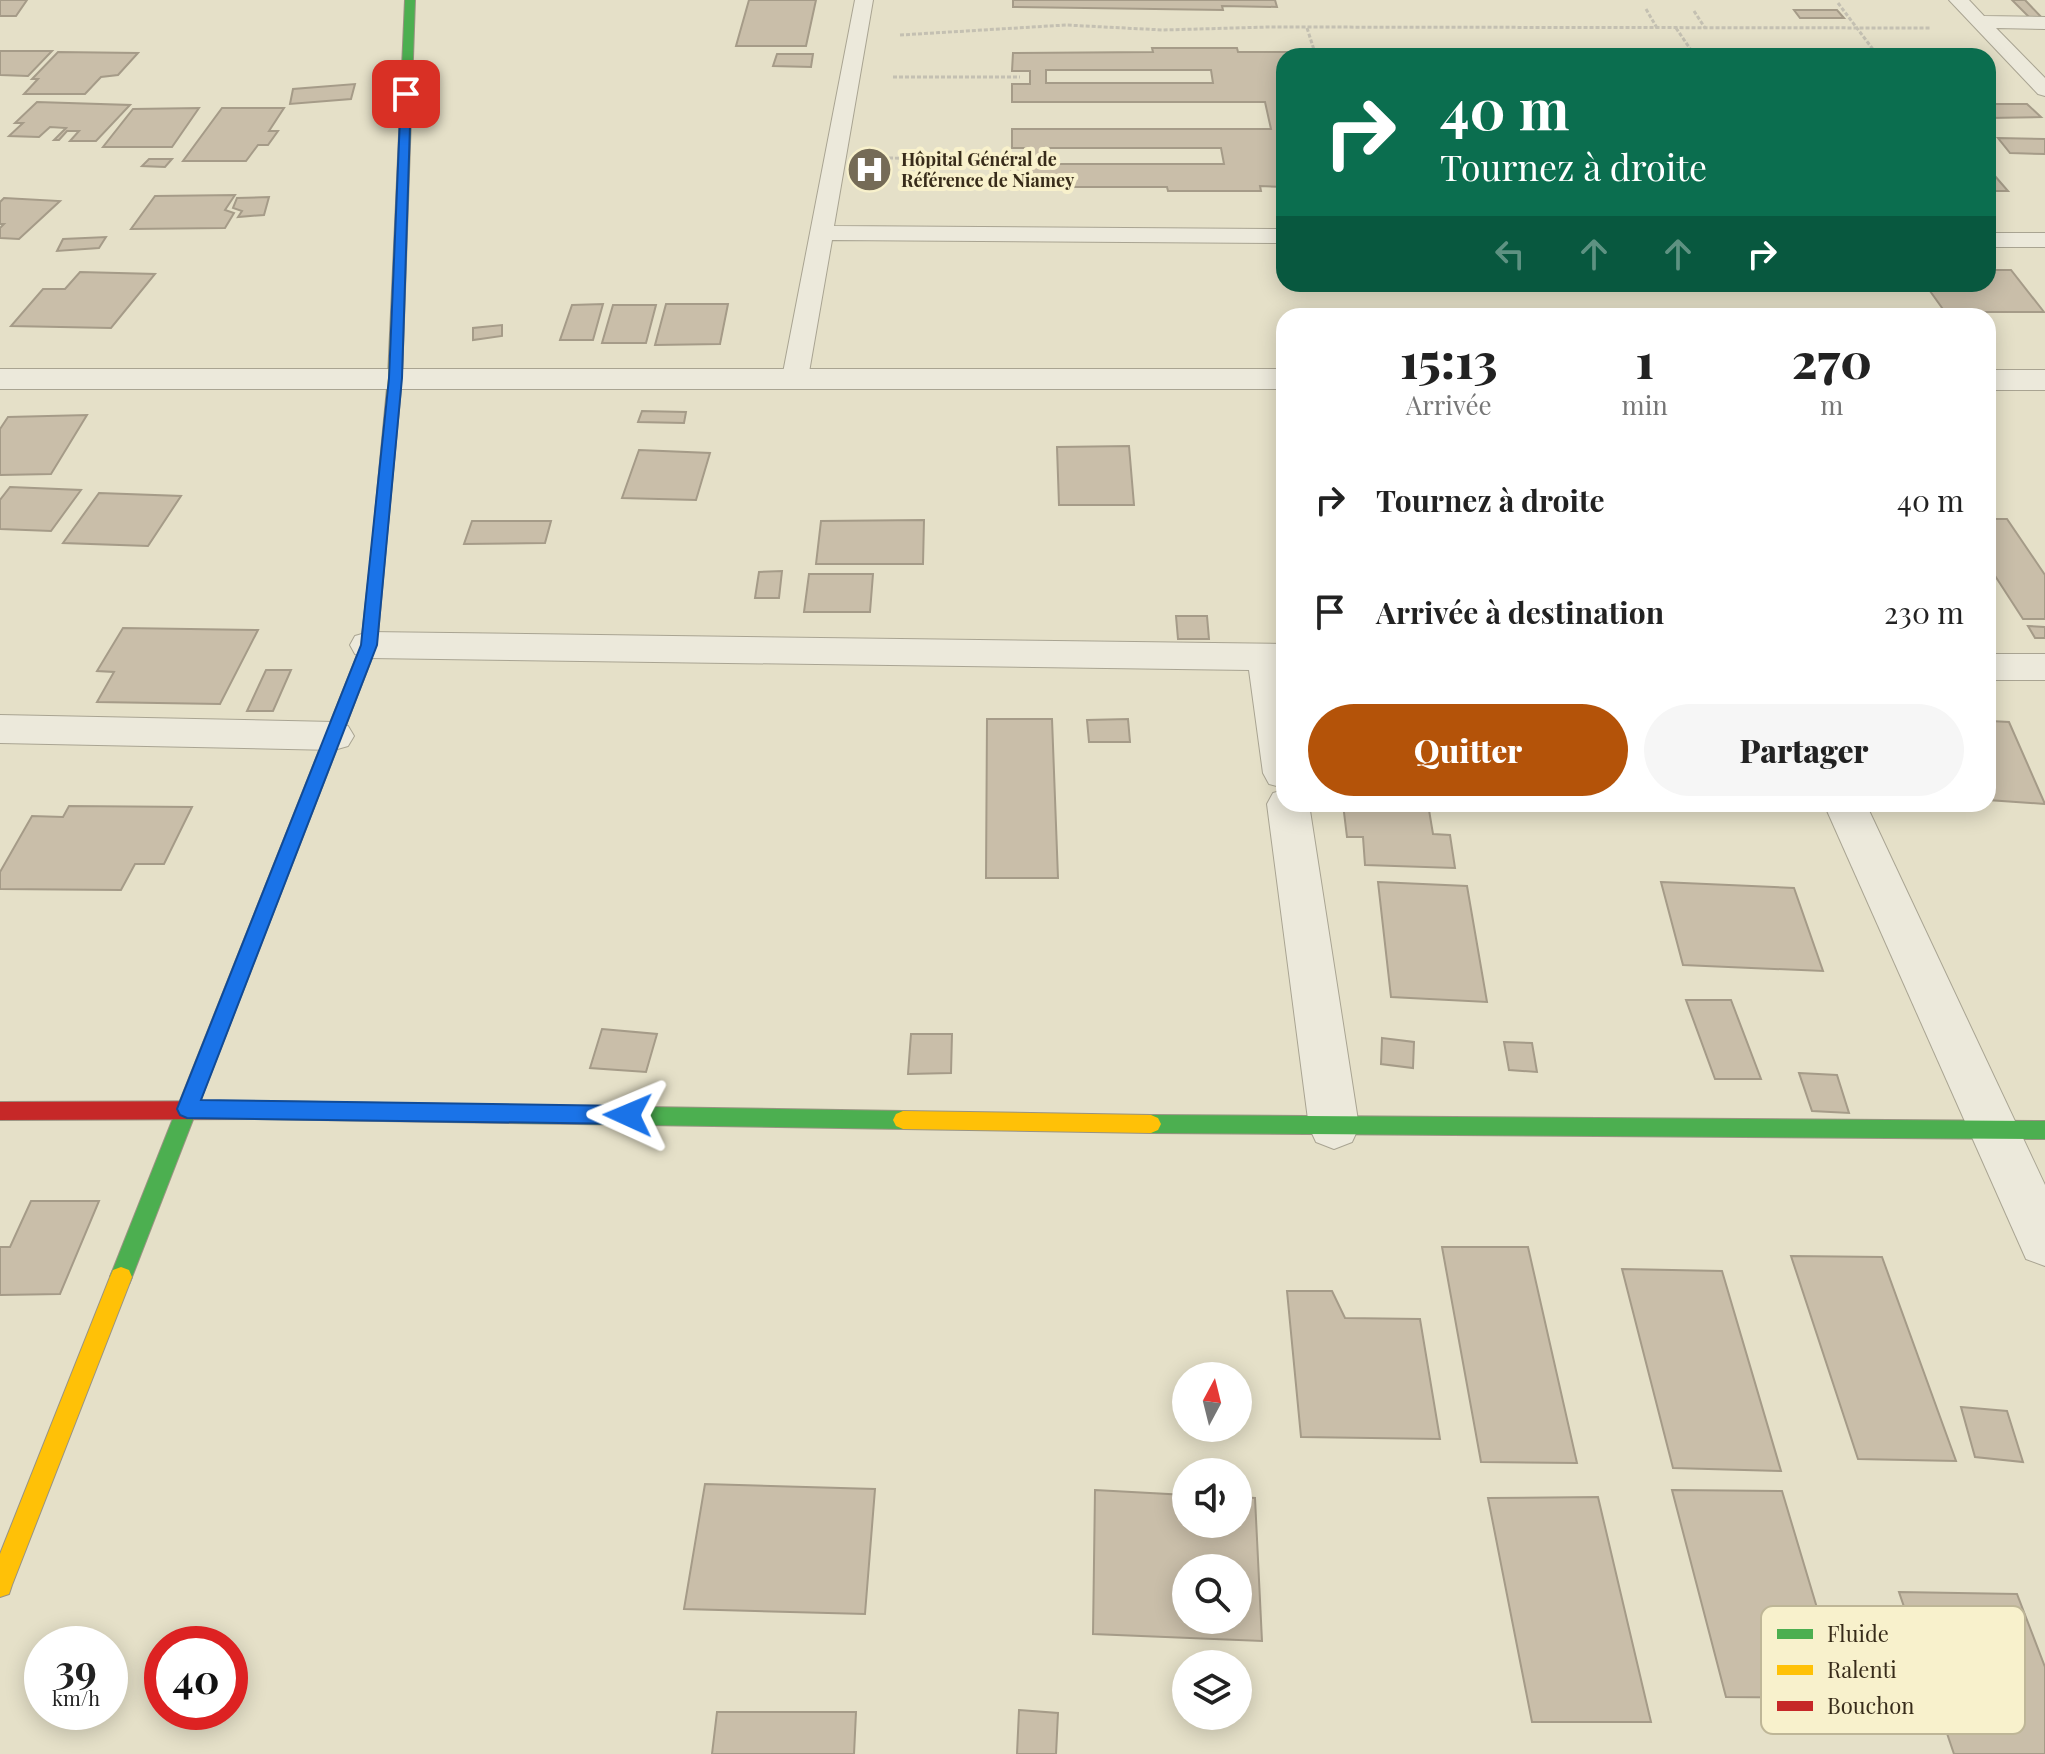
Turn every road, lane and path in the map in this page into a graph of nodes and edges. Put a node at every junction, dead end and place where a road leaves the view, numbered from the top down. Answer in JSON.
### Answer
{"nodes":[{"id":1,"x":410,"y":0,"type":"edge"},
{"id":2,"x":864,"y":0,"type":"edge"},
{"id":3,"x":1958,"y":0,"type":"edge"},
{"id":4,"x":1838,"y":3,"type":"dead end"},
{"id":5,"x":1646,"y":9,"type":"dead end"},
{"id":6,"x":1694,"y":11,"type":"dead end"},
{"id":7,"x":2045,"y":23,"type":"edge"},
{"id":8,"x":1983,"y":25,"type":"junction"},
{"id":9,"x":1307,"y":28,"type":"junction"},
{"id":10,"x":1657,"y":28,"type":"junction"},
{"id":11,"x":1676,"y":28,"type":"junction"},
{"id":12,"x":1705,"y":28,"type":"junction"},
{"id":13,"x":1856,"y":28,"type":"junction"},
{"id":14,"x":898,"y":35,"type":"dead end"},
{"id":15,"x":1313,"y":48,"type":"edge"},
{"id":16,"x":1690,"y":48,"type":"edge"},
{"id":17,"x":1872,"y":48,"type":"edge"},
{"id":18,"x":892,"y":77,"type":"dead end"},
{"id":19,"x":1020,"y":77,"type":"dead end"},
{"id":20,"x":2045,"y":90,"type":"edge"},
{"id":21,"x":864,"y":158,"type":"dead end"},
{"id":22,"x":1021,"y":159,"type":"dead end"},
{"id":23,"x":821,"y":233,"type":"junction"},
{"id":24,"x":1276,"y":236,"type":"edge"},
{"id":25,"x":1996,"y":240,"type":"edge"},
{"id":26,"x":2045,"y":240,"type":"edge"},
{"id":27,"x":395,"y":378,"type":"junction"},
{"id":28,"x":795,"y":378,"type":"junction"},
{"id":29,"x":0,"y":379,"type":"edge"},
{"id":30,"x":1276,"y":379,"type":"edge"},
{"id":31,"x":1996,"y":380,"type":"edge"},
{"id":32,"x":2045,"y":380,"type":"edge"},
{"id":33,"x":369,"y":645,"type":"junction"},
{"id":34,"x":1276,"y":657,"type":"edge"},
{"id":35,"x":1996,"y":667,"type":"edge"},
{"id":36,"x":2045,"y":667,"type":"edge"},
{"id":37,"x":0,"y":729,"type":"edge"},
{"id":38,"x":334,"y":736,"type":"junction"},
{"id":39,"x":1289,"y":812,"type":"edge"},
{"id":40,"x":1849,"y":812,"type":"edge"},
{"id":41,"x":6,"y":1103,"type":"edge"},
{"id":42,"x":187,"y":1109,"type":"junction"},
{"id":43,"x":1334,"y":1127,"type":"junction"},
{"id":44,"x":1994,"y":1129,"type":"junction"},
{"id":45,"x":2045,"y":1130,"type":"edge"},
{"id":46,"x":2045,"y":1242,"type":"edge"},
{"id":47,"x":0,"y":1585,"type":"edge"}],
"edges":[{"from":1,"to":27,"type":"street"},
{"from":2,"to":23,"type":"lane"},
{"from":3,"to":8,"type":"lane"},
{"from":4,"to":13,"type":"path"},
{"from":5,"to":10,"type":"path"},
{"from":6,"to":12,"type":"path"},
{"from":7,"to":8,"type":"lane"},
{"from":8,"to":13,"type":"path"},
{"from":8,"to":20,"type":"lane"},
{"from":9,"to":10,"type":"path"},
{"from":9,"to":14,"type":"path"},
{"from":9,"to":15,"type":"path"},
{"from":10,"to":11,"type":"path"},
{"from":11,"to":12,"type":"path"},
{"from":11,"to":16,"type":"path"},
{"from":12,"to":13,"type":"path"},
{"from":13,"to":17,"type":"path"},
{"from":18,"to":19,"type":"path"},
{"from":21,"to":22,"type":"path"},
{"from":23,"to":24,"type":"lane"},
{"from":23,"to":28,"type":"lane"},
{"from":25,"to":26,"type":"lane"},
{"from":27,"to":28,"type":"street"},
{"from":27,"to":29,"type":"street"},
{"from":27,"to":33,"type":"street"},
{"from":28,"to":30,"type":"street"},
{"from":31,"to":32,"type":"street"},
{"from":33,"to":34,"type":"street"},
{"from":33,"to":38,"type":"street"},
{"from":35,"to":36,"type":"street"},
{"from":37,"to":38,"type":"street"},
{"from":38,"to":42,"type":"street"},
{"from":39,"to":43,"type":"street"},
{"from":40,"to":44,"type":"street"},
{"from":41,"to":42,"type":"street"},
{"from":42,"to":43,"type":"street"},
{"from":42,"to":47,"type":"street"},
{"from":43,"to":44,"type":"street"},
{"from":44,"to":45,"type":"street"},
{"from":44,"to":46,"type":"street"}]}
